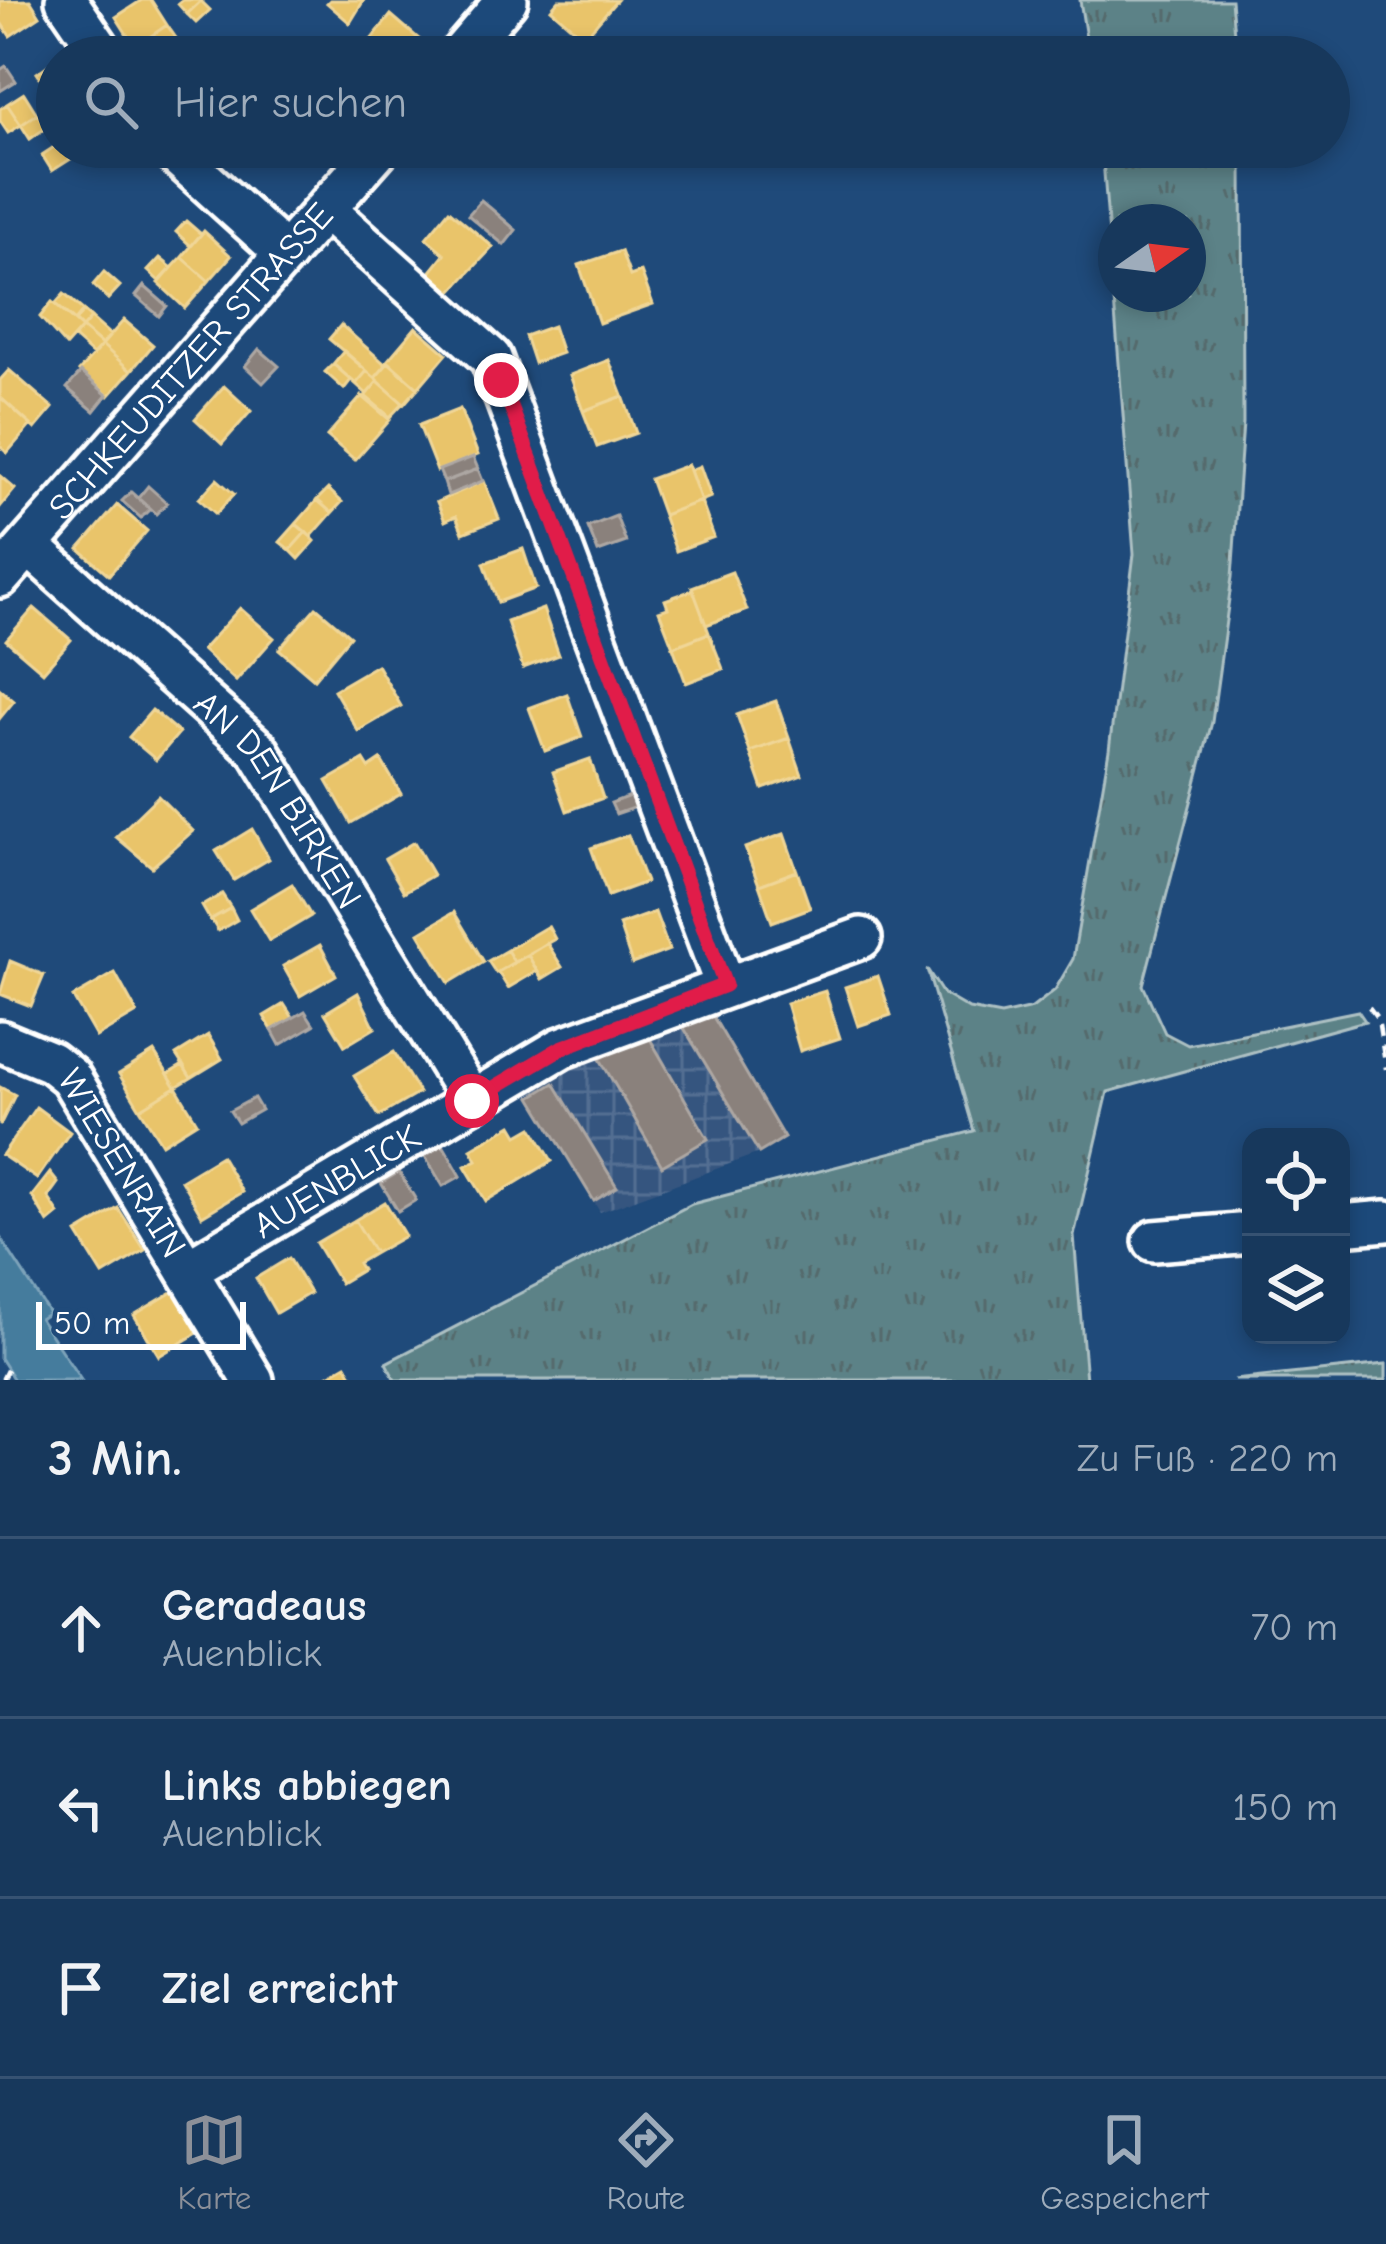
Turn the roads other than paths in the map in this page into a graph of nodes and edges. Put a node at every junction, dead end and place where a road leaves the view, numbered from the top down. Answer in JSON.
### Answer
{"nodes":[{"id":1,"x":66,"y":0,"type":"edge"},
{"id":2,"x":507,"y":0,"type":"edge"},
{"id":3,"x":91,"y":36,"type":"edge"},
{"id":4,"x":476,"y":36,"type":"edge"},
{"id":5,"x":191,"y":168,"type":"edge"},
{"id":6,"x":362,"y":168,"type":"edge"},
{"id":7,"x":326,"y":210,"type":"junction"},
{"id":8,"x":286,"y":254,"type":"junction"},
{"id":9,"x":30,"y":547,"type":"junction"},
{"id":10,"x":0,"y":577,"type":"edge"},
{"id":11,"x":861,"y":938,"type":"dead end"},
{"id":12,"x":725,"y":985,"type":"junction"},
{"id":13,"x":0,"y":1041,"type":"edge"},
{"id":14,"x":472,"y":1101,"type":"junction"},
{"id":15,"x":1386,"y":1220,"type":"edge"},
{"id":16,"x":1350,"y":1224,"type":"edge"},
{"id":17,"x":1242,"y":1233,"type":"edge"},
{"id":18,"x":1154,"y":1241,"type":"dead end"},
{"id":19,"x":187,"y":1270,"type":"junction"},
{"id":20,"x":253,"y":1380,"type":"edge"}],
"edges":[{"from":1,"to":3,"type":"street"},
{"from":2,"to":4,"type":"street"},
{"from":5,"to":8,"type":"street"},
{"from":6,"to":7,"type":"street","name":"SCHKEUDITZER STRASSE"},
{"from":7,"to":8,"type":"street","name":"SCHKEUDITZER STRASSE"},
{"from":7,"to":12,"type":"street"},
{"from":8,"to":9,"type":"street","name":"SCHKEUDITZER STRASSE"},
{"from":9,"to":10,"type":"street","name":"SCHKEUDITZER STRASSE"},
{"from":9,"to":14,"type":"street","name":"AN DEN BIRKEN"},
{"from":11,"to":12,"type":"street","name":"AUENBLICK"},
{"from":12,"to":14,"type":"street","name":"AUENBLICK"},
{"from":13,"to":19,"type":"street","name":"WIESENRAIN"},
{"from":14,"to":19,"type":"street","name":"AUENBLICK"},
{"from":15,"to":16,"type":"street"},
{"from":17,"to":18,"type":"street"},
{"from":19,"to":20,"type":"street","name":"WIESENRAIN"}]}
